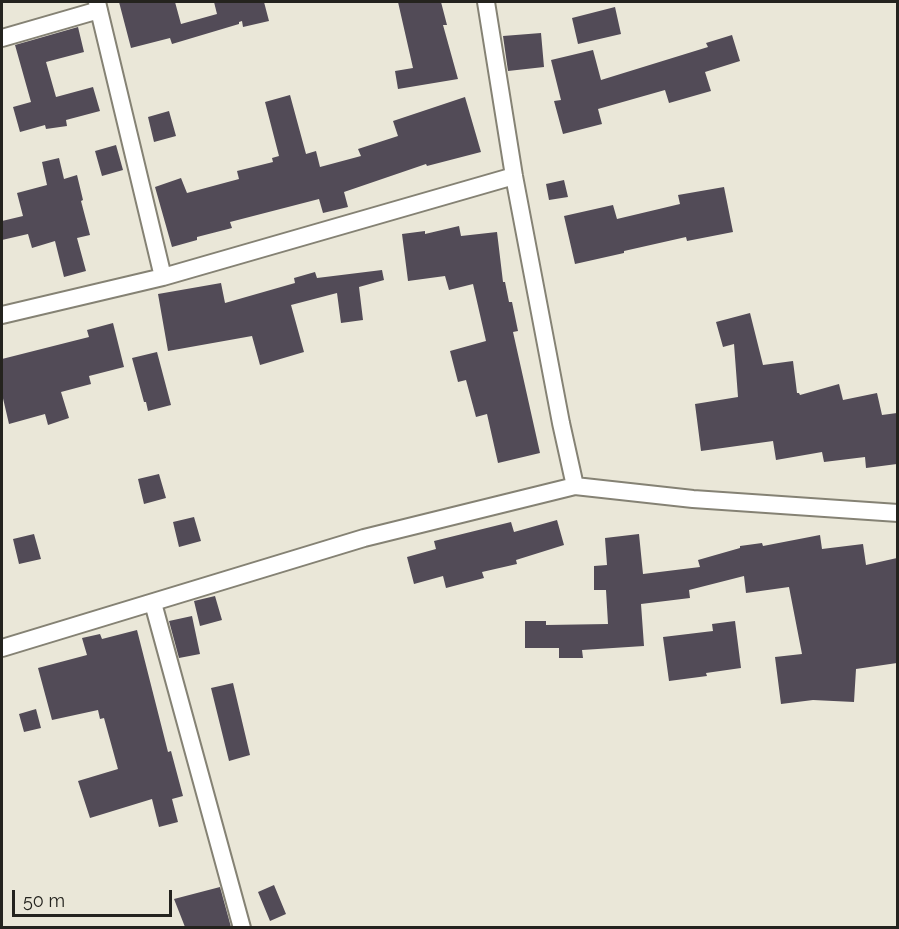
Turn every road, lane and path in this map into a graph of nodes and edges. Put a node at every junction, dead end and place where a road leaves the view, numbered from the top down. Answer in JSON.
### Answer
{"nodes":[{"id":1,"x":486,"y":2,"type":"edge"},
{"id":2,"x":98,"y":6,"type":"edge"},
{"id":3,"x":2,"y":38,"type":"edge"},
{"id":4,"x":514,"y":176,"type":"junction"},
{"id":5,"x":163,"y":277,"type":"junction"},
{"id":6,"x":2,"y":315,"type":"edge"},
{"id":7,"x":575,"y":486,"type":"junction"},
{"id":8,"x":897,"y":513,"type":"edge"},
{"id":9,"x":153,"y":603,"type":"junction"},
{"id":10,"x":2,"y":648,"type":"edge"},
{"id":11,"x":242,"y":927,"type":"edge"}],
"edges":[{"from":1,"to":4,"type":"street"},
{"from":2,"to":3,"type":"street"},
{"from":2,"to":5,"type":"street"},
{"from":4,"to":5,"type":"street"},
{"from":4,"to":7,"type":"street"},
{"from":5,"to":6,"type":"street"},
{"from":7,"to":8,"type":"street"},
{"from":7,"to":9,"type":"street"},
{"from":9,"to":10,"type":"street"},
{"from":9,"to":11,"type":"street"}]}
